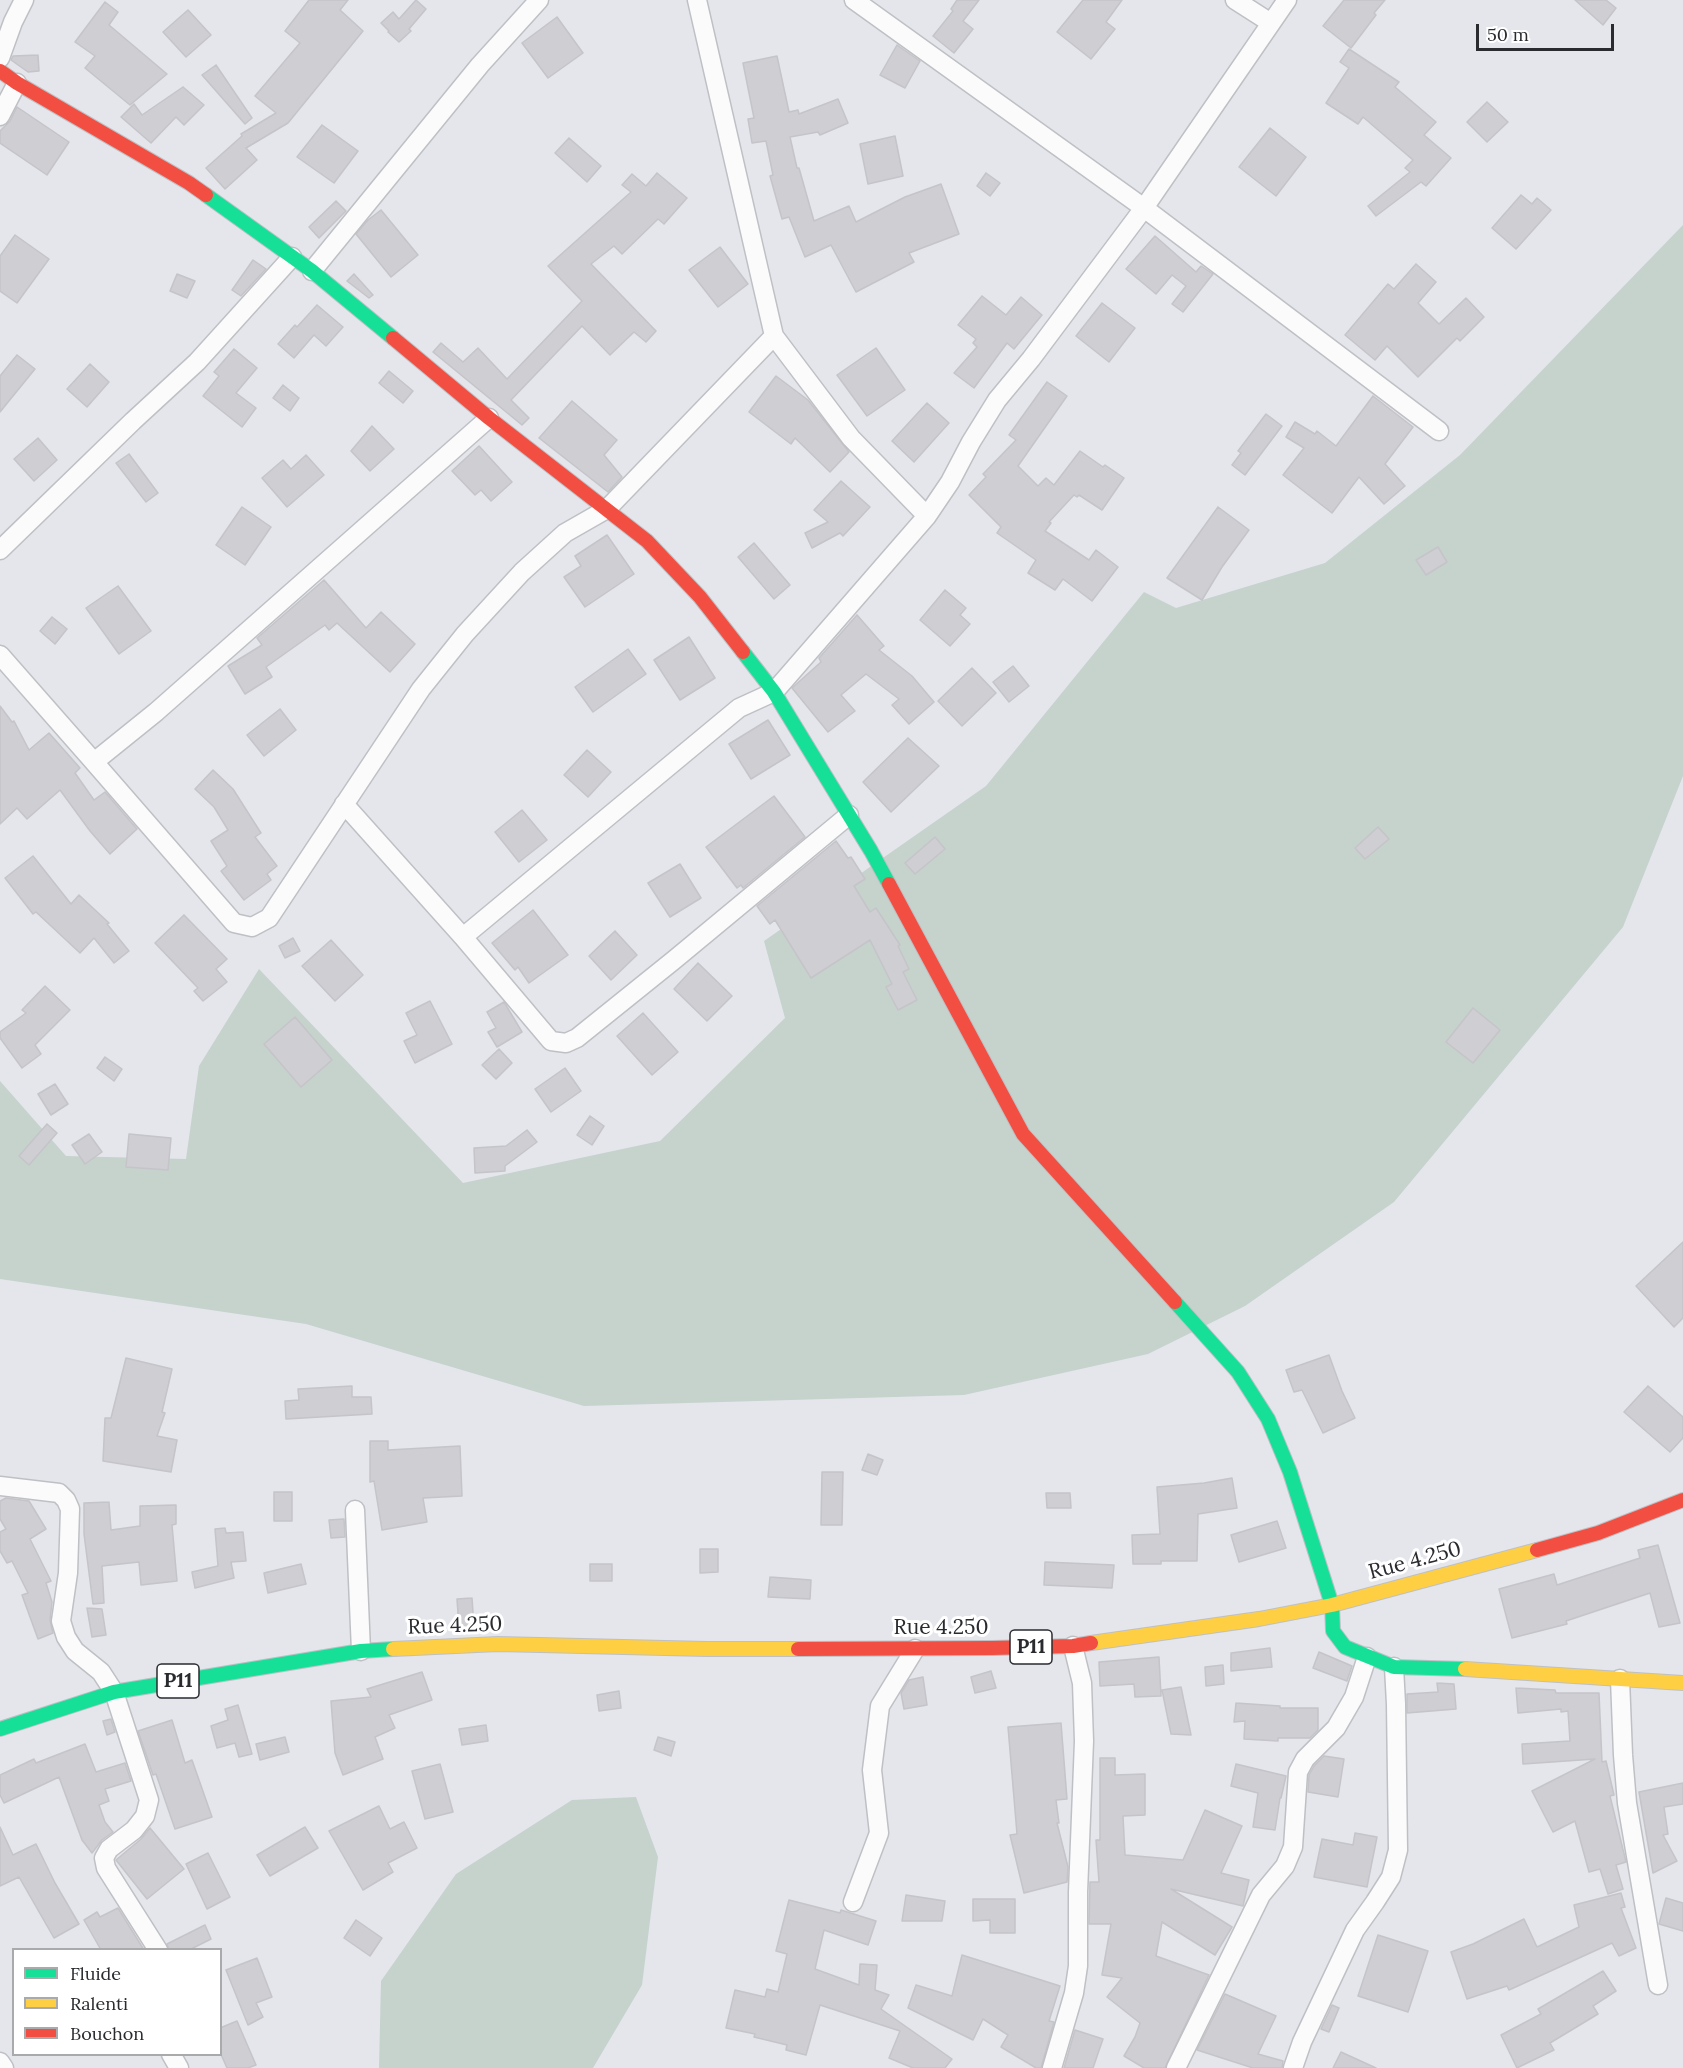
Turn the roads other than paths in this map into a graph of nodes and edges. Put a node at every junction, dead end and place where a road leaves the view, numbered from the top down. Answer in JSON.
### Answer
{"nodes":[{"id":1,"x":24,"y":0,"type":"edge"},
{"id":2,"x":539,"y":0,"type":"edge"},
{"id":3,"x":697,"y":0,"type":"edge"},
{"id":4,"x":854,"y":0,"type":"edge"},
{"id":5,"x":1235,"y":0,"type":"edge"},
{"id":6,"x":1287,"y":0,"type":"edge"},
{"id":7,"x":1271,"y":23,"type":"junction"},
{"id":8,"x":0,"y":58,"type":"edge"},
{"id":9,"x":0,"y":71,"type":"edge"},
{"id":10,"x":17,"y":83,"type":"junction"},
{"id":11,"x":0,"y":116,"type":"edge"},
{"id":12,"x":1144,"y":208,"type":"junction"},
{"id":13,"x":292,"y":257,"type":"junction"},
{"id":14,"x":312,"y":271,"type":"junction"},
{"id":15,"x":774,"y":336,"type":"junction"},
{"id":16,"x":489,"y":418,"type":"junction"},
{"id":17,"x":1439,"y":431,"type":"dead end"},
{"id":18,"x":607,"y":509,"type":"junction"},
{"id":19,"x":927,"y":516,"type":"junction"},
{"id":20,"x":0,"y":550,"type":"edge"},
{"id":21,"x":0,"y":655,"type":"edge"},
{"id":22,"x":774,"y":692,"type":"junction"},
{"id":23,"x":94,"y":762,"type":"junction"},
{"id":24,"x":344,"y":804,"type":"junction"},
{"id":25,"x":849,"y":815,"type":"junction"},
{"id":26,"x":463,"y":937,"type":"junction"},
{"id":27,"x":0,"y":1486,"type":"edge"},
{"id":28,"x":1683,"y":1500,"type":"edge"},
{"id":29,"x":355,"y":1509,"type":"dead end"},
{"id":30,"x":1332,"y":1605,"type":"junction"},
{"id":31,"x":1073,"y":1646,"type":"junction"},
{"id":32,"x":915,"y":1649,"type":"junction"},
{"id":33,"x":361,"y":1651,"type":"junction"},
{"id":34,"x":1367,"y":1657,"type":"junction"},
{"id":35,"x":1394,"y":1667,"type":"junction"},
{"id":36,"x":1620,"y":1679,"type":"junction"},
{"id":37,"x":1683,"y":1683,"type":"edge"},
{"id":38,"x":114,"y":1692,"type":"junction"},
{"id":39,"x":0,"y":1729,"type":"edge"},
{"id":40,"x":853,"y":1902,"type":"dead end"},
{"id":41,"x":157,"y":1948,"type":"edge"},
{"id":42,"x":1658,"y":1985,"type":"dead end"},
{"id":43,"x":0,"y":2062,"type":"edge"},
{"id":44,"x":4,"y":2068,"type":"edge"},
{"id":45,"x":1052,"y":2068,"type":"edge"},
{"id":46,"x":1176,"y":2068,"type":"edge"},
{"id":47,"x":1293,"y":2068,"type":"edge"}],
"edges":[{"from":1,"to":8,"type":"street"},
{"from":2,"to":14,"type":"street"},
{"from":3,"to":15,"type":"street"},
{"from":4,"to":12,"type":"street"},
{"from":5,"to":7,"type":"street"},
{"from":6,"to":7,"type":"street"},
{"from":7,"to":12,"type":"street"},
{"from":9,"to":10,"type":"street"},
{"from":10,"to":11,"type":"street"},
{"from":10,"to":13,"type":"street"},
{"from":12,"to":17,"type":"street"},
{"from":12,"to":19,"type":"street"},
{"from":13,"to":14,"type":"street"},
{"from":13,"to":20,"type":"street"},
{"from":14,"to":16,"type":"street"},
{"from":15,"to":18,"type":"street"},
{"from":15,"to":19,"type":"street"},
{"from":16,"to":18,"type":"street"},
{"from":16,"to":23,"type":"street"},
{"from":18,"to":22,"type":"street"},
{"from":18,"to":24,"type":"street"},
{"from":19,"to":22,"type":"street"},
{"from":21,"to":23,"type":"street"},
{"from":22,"to":25,"type":"street"},
{"from":22,"to":26,"type":"street"},
{"from":23,"to":24,"type":"street"},
{"from":24,"to":26,"type":"street"},
{"from":25,"to":26,"type":"street"},
{"from":25,"to":30,"type":"street"},
{"from":27,"to":38,"type":"street"},
{"from":28,"to":30,"type":"street","name":"Rue 4.250","number":"P11"},
{"from":29,"to":33,"type":"street"},
{"from":30,"to":31,"type":"street","name":"Rue 4.250","number":"P11"},
{"from":30,"to":34,"type":"street"},
{"from":31,"to":32,"type":"street","name":"Rue 4.250","number":"P11"},
{"from":31,"to":45,"type":"street"},
{"from":32,"to":33,"type":"street","name":"Rue 4.250","number":"P11"},
{"from":32,"to":40,"type":"street"},
{"from":33,"to":38,"type":"street","number":"P11"},
{"from":34,"to":35,"type":"street"},
{"from":34,"to":46,"type":"street"},
{"from":35,"to":36,"type":"street"},
{"from":35,"to":47,"type":"street"},
{"from":36,"to":37,"type":"street"},
{"from":36,"to":42,"type":"street"},
{"from":38,"to":39,"type":"street","number":"P11"},
{"from":38,"to":41,"type":"street"},
{"from":43,"to":44,"type":"street"}]}
